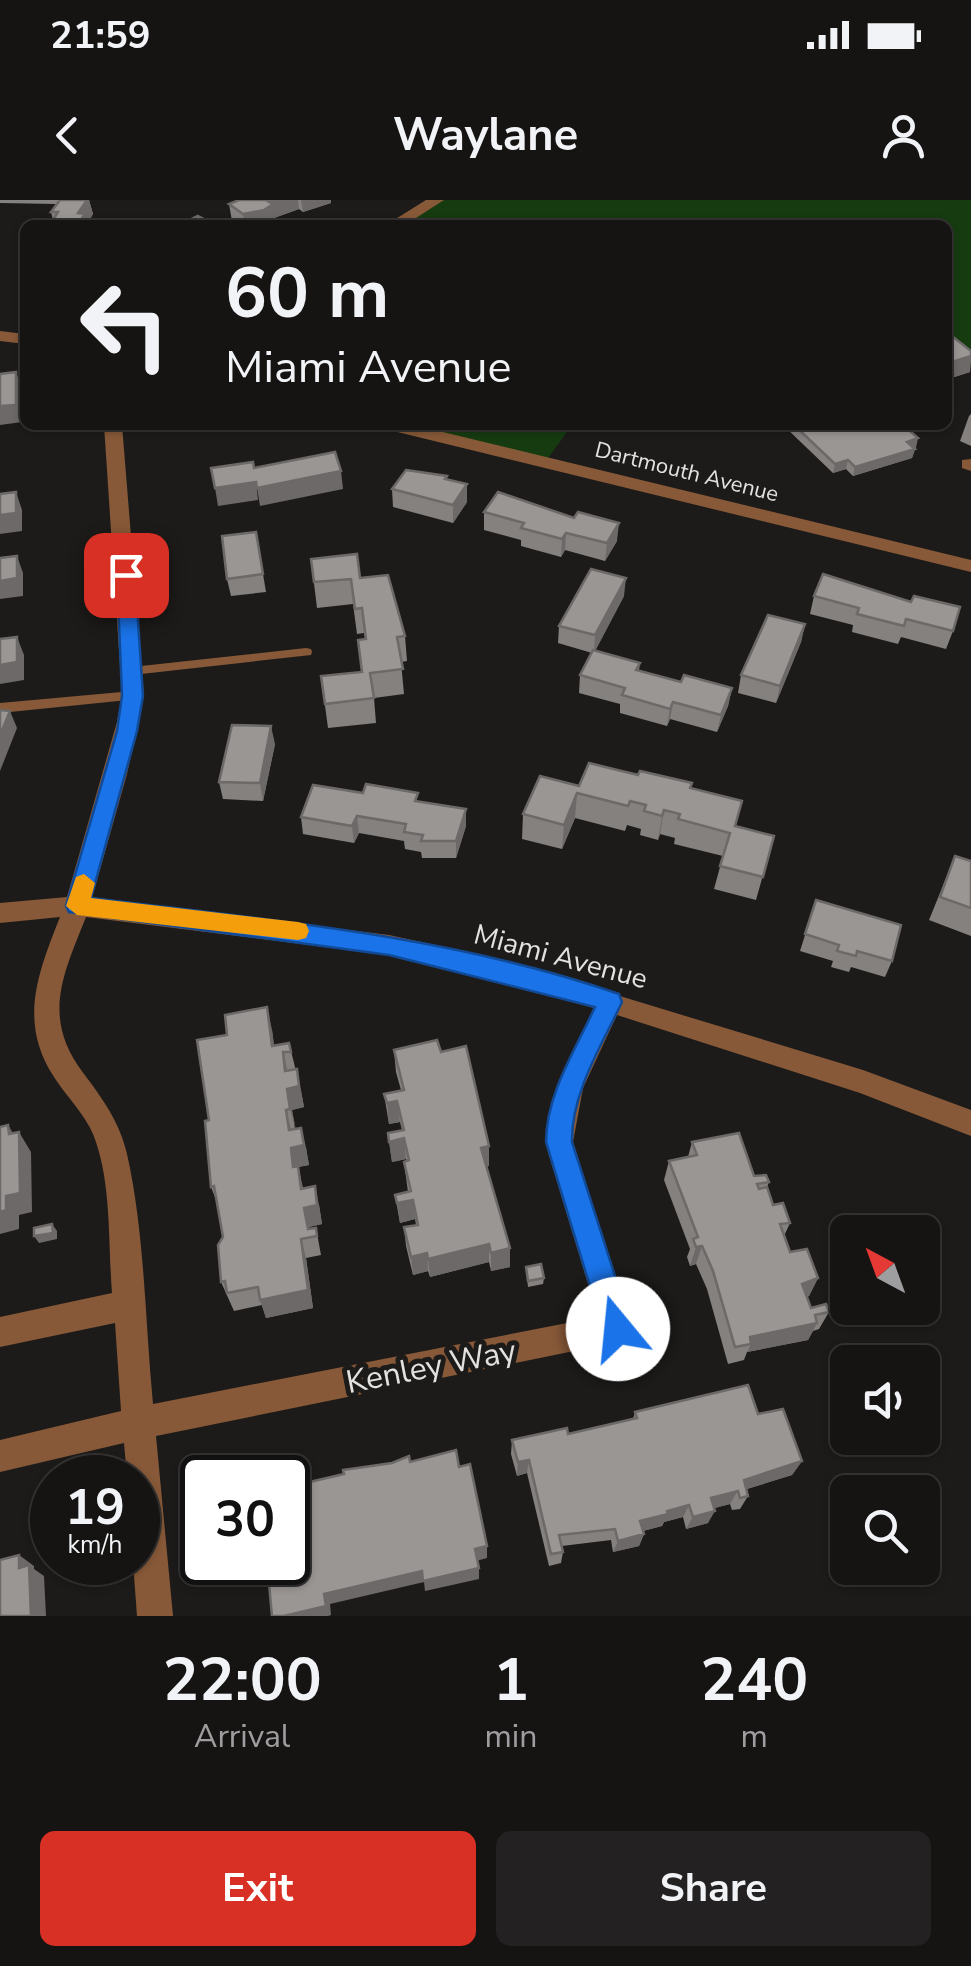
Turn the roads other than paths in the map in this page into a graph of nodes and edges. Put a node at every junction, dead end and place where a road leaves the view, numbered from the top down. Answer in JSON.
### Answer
{"nodes":[{"id":1,"x":437,"y":200,"type":"edge"},
{"id":2,"x":403,"y":220,"type":"edge"},
{"id":3,"x":113,"y":430,"type":"edge"},
{"id":4,"x":412,"y":430,"type":"edge"},
{"id":5,"x":971,"y":566,"type":"edge"},
{"id":6,"x":306,"y":652,"type":"dead end"},
{"id":7,"x":132,"y":672,"type":"junction"},
{"id":8,"x":132,"y":696,"type":"junction"},
{"id":9,"x":0,"y":708,"type":"edge"},
{"id":10,"x":77,"y":906,"type":"junction"},
{"id":11,"x":0,"y":913,"type":"edge"},
{"id":12,"x":610,"y":1002,"type":"junction"},
{"id":13,"x":971,"y":1123,"type":"edge"},
{"id":14,"x":128,"y":1304,"type":"junction"},
{"id":15,"x":0,"y":1332,"type":"edge"},
{"id":16,"x":138,"y":1423,"type":"junction"},
{"id":17,"x":0,"y":1456,"type":"edge"},
{"id":18,"x":155,"y":1616,"type":"edge"}],
"edges":[{"from":1,"to":2,"type":"street"},
{"from":3,"to":7,"type":"street"},
{"from":4,"to":5,"type":"street","name":"Dartmouth Avenue"},
{"from":6,"to":7,"type":"lane"},
{"from":7,"to":8,"type":"street"},
{"from":8,"to":9,"type":"lane"},
{"from":8,"to":10,"type":"street"},
{"from":10,"to":11,"type":"street","name":"Miami Avenue"},
{"from":10,"to":12,"type":"street","name":"Miami Avenue"},
{"from":10,"to":14,"type":"street"},
{"from":12,"to":13,"type":"street","name":"Miami Avenue"},
{"from":12,"to":16,"type":"street","name":"Kenley Way"},
{"from":14,"to":15,"type":"street"},
{"from":14,"to":16,"type":"street"},
{"from":16,"to":17,"type":"street"},
{"from":16,"to":18,"type":"street"}]}
